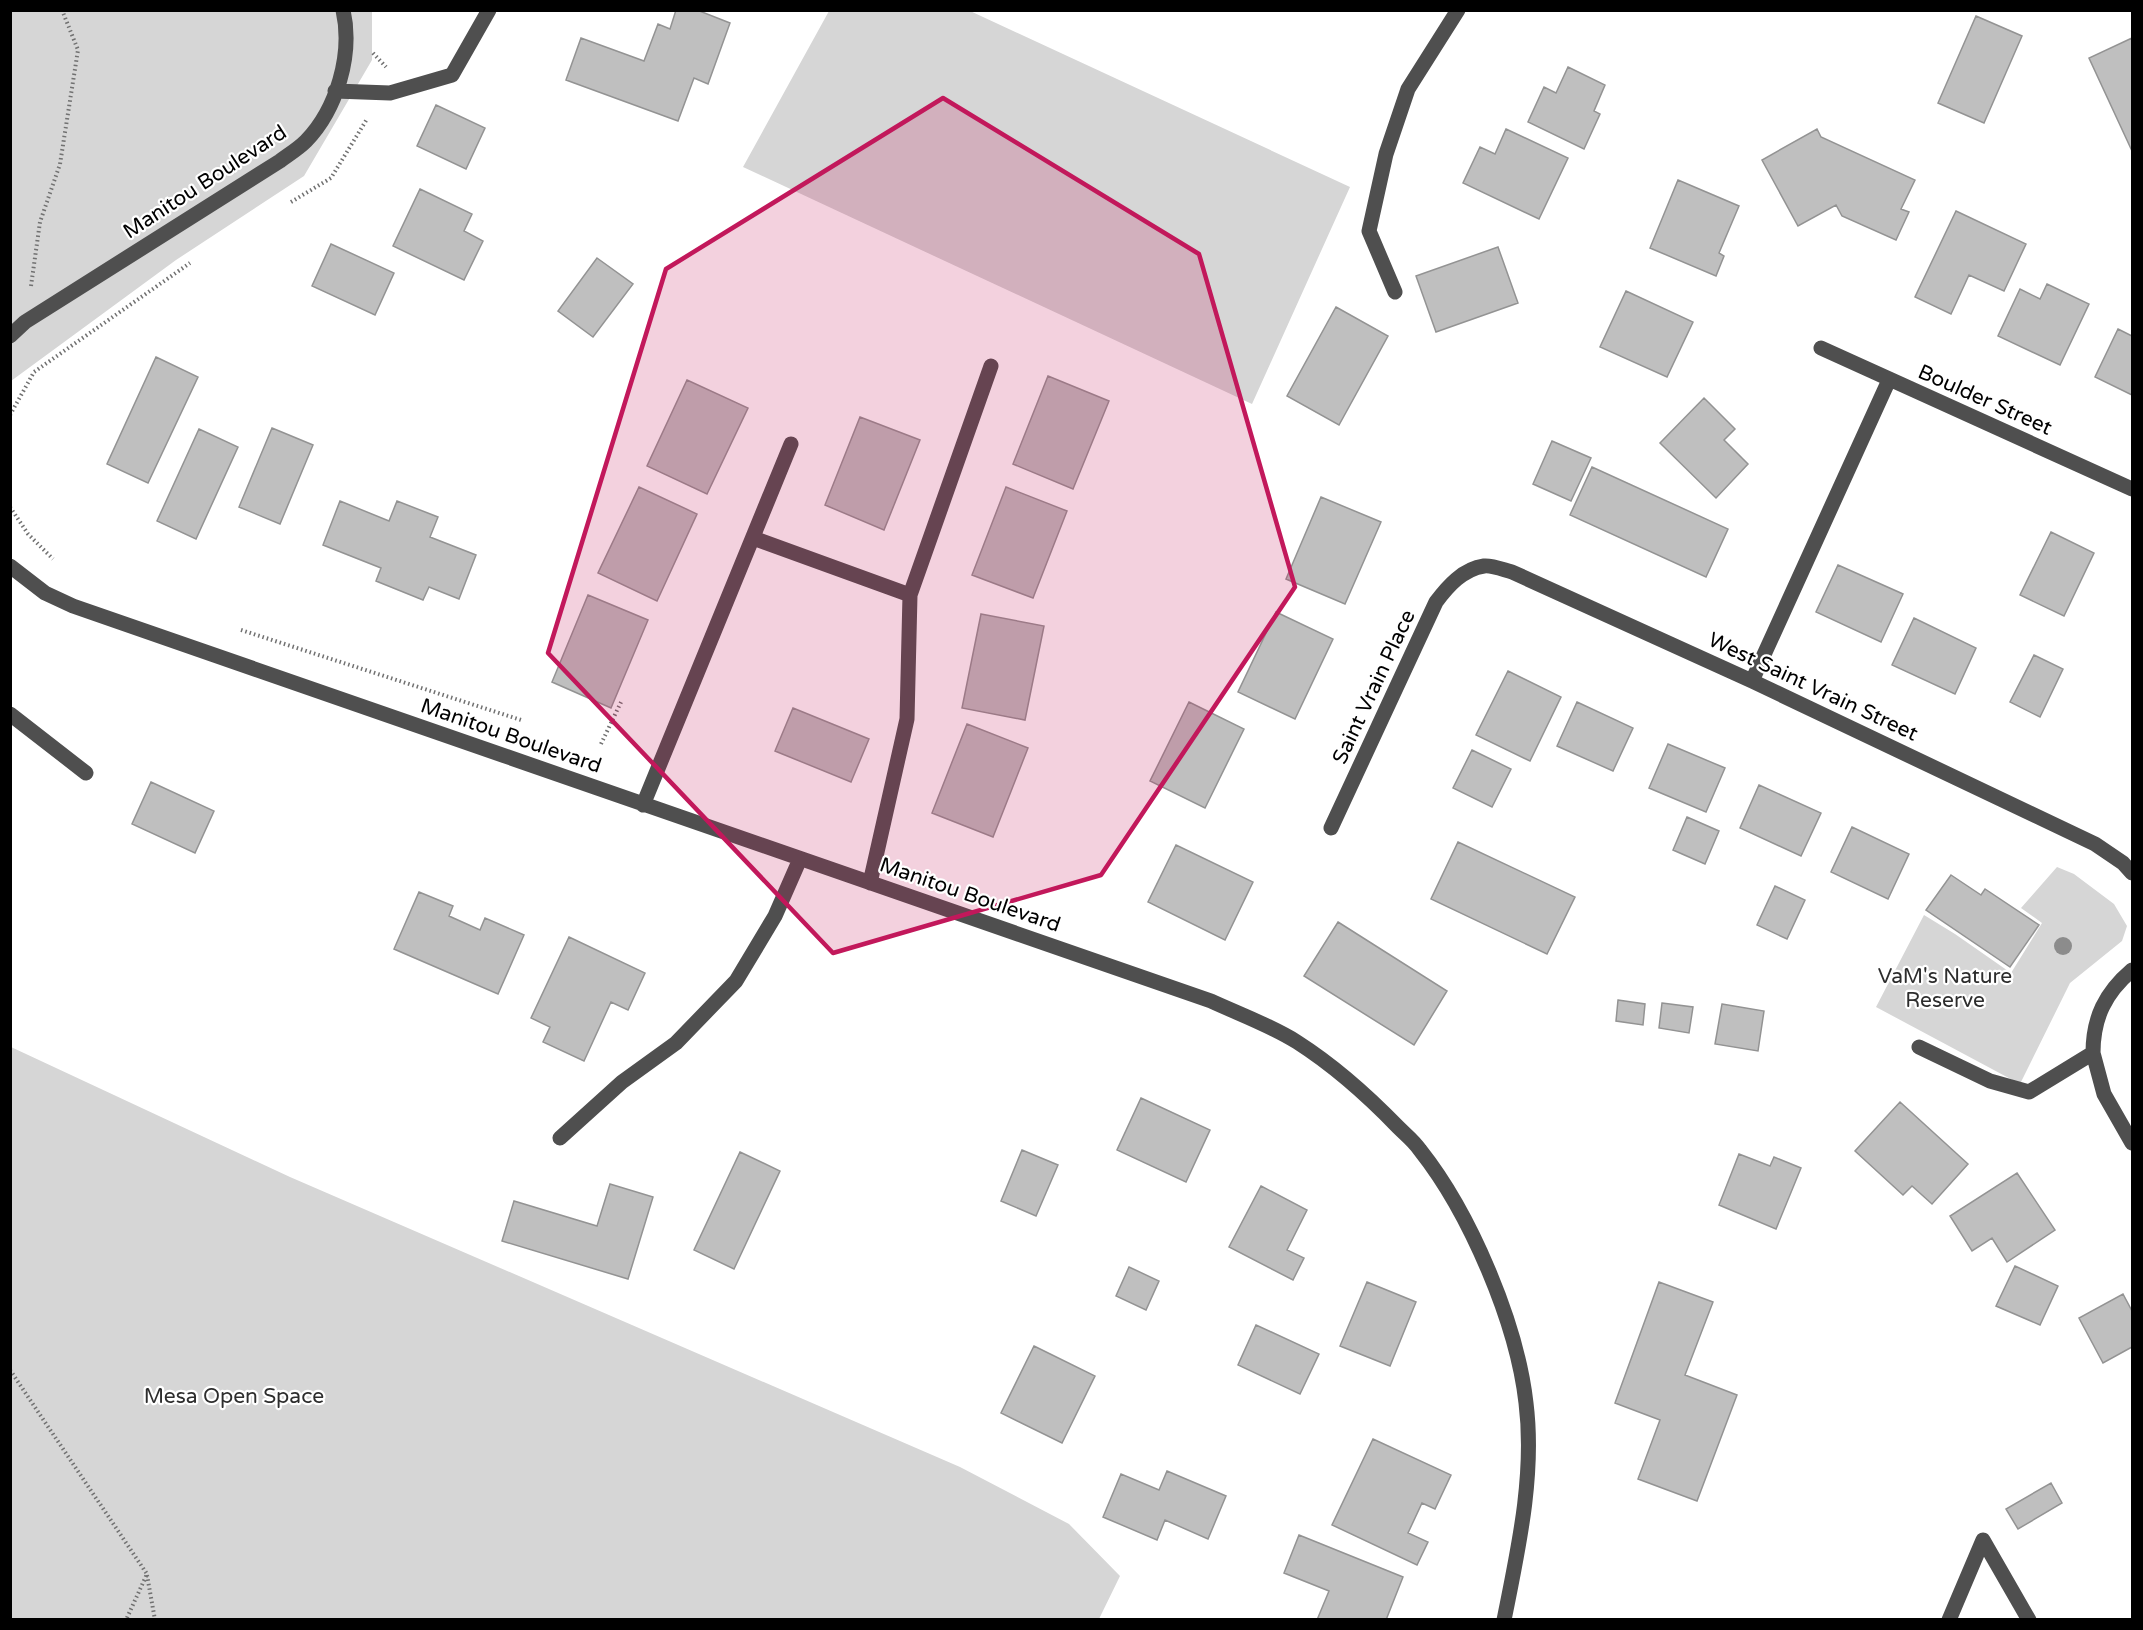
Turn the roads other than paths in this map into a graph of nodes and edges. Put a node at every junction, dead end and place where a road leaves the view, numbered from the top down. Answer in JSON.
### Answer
{"nodes":[{"id":1,"x":343,"y":10,"type":"edge"},
{"id":2,"x":489,"y":10,"type":"edge"},
{"id":3,"x":1458,"y":10,"type":"edge"},
{"id":4,"x":335,"y":91,"type":"junction"},
{"id":5,"x":1395,"y":292,"type":"dead end"},
{"id":6,"x":10,"y":336,"type":"edge"},
{"id":7,"x":1821,"y":348,"type":"dead end"},
{"id":8,"x":991,"y":366,"type":"dead end"},
{"id":9,"x":1889,"y":380,"type":"junction"},
{"id":10,"x":791,"y":444,"type":"dead end"},
{"id":11,"x":2133,"y":489,"type":"edge"},
{"id":12,"x":753,"y":538,"type":"junction"},
{"id":13,"x":10,"y":566,"type":"edge"},
{"id":14,"x":1466,"y":572,"type":"joint"},
{"id":15,"x":910,"y":596,"type":"junction"},
{"id":16,"x":1752,"y":681,"type":"junction"},
{"id":17,"x":10,"y":714,"type":"edge"},
{"id":18,"x":86,"y":774,"type":"dead end"},
{"id":19,"x":643,"y":805,"type":"junction"},
{"id":20,"x":1331,"y":828,"type":"dead end"},
{"id":21,"x":800,"y":859,"type":"junction"},
{"id":22,"x":2133,"y":873,"type":"edge"},
{"id":23,"x":870,"y":883,"type":"junction"},
{"id":24,"x":2133,"y":970,"type":"edge"},
{"id":25,"x":1919,"y":1047,"type":"dead end"},
{"id":26,"x":2093,"y":1053,"type":"junction"},
{"id":27,"x":560,"y":1138,"type":"dead end"},
{"id":28,"x":2133,"y":1143,"type":"edge"},
{"id":29,"x":1504,"y":1620,"type":"edge"},
{"id":30,"x":1949,"y":1620,"type":"edge"},
{"id":31,"x":2029,"y":1620,"type":"edge"}],
"edges":[{"from":1,"to":4,"type":"street","name":"Manitou Boulevard"},
{"from":2,"to":4,"type":"street"},
{"from":3,"to":5,"type":"street"},
{"from":4,"to":6,"type":"street","name":"Manitou Boulevard"},
{"from":7,"to":9,"type":"street","name":"Boulder Street"},
{"from":8,"to":15,"type":"street"},
{"from":9,"to":11,"type":"street","name":"Boulder Street"},
{"from":9,"to":16,"type":"street"},
{"from":10,"to":12,"type":"street"},
{"from":12,"to":15,"type":"street"},
{"from":12,"to":19,"type":"street"},
{"from":13,"to":19,"type":"street","name":"Manitou Boulevard"},
{"from":14,"to":16,"type":"street","name":"West Saint Vrain Street"},
{"from":14,"to":20,"type":"street","name":"Saint Vrain Place"},
{"from":15,"to":23,"type":"street"},
{"from":16,"to":22,"type":"street","name":"West Saint Vrain Street"},
{"from":17,"to":18,"type":"street"},
{"from":19,"to":21,"type":"street","name":"Manitou Boulevard"},
{"from":21,"to":23,"type":"street","name":"Manitou Boulevard"},
{"from":21,"to":27,"type":"street"},
{"from":23,"to":29,"type":"street","name":"Manitou Boulevard"},
{"from":24,"to":26,"type":"street"},
{"from":25,"to":26,"type":"street"},
{"from":26,"to":28,"type":"street"},
{"from":30,"to":31,"type":"street"}]}
